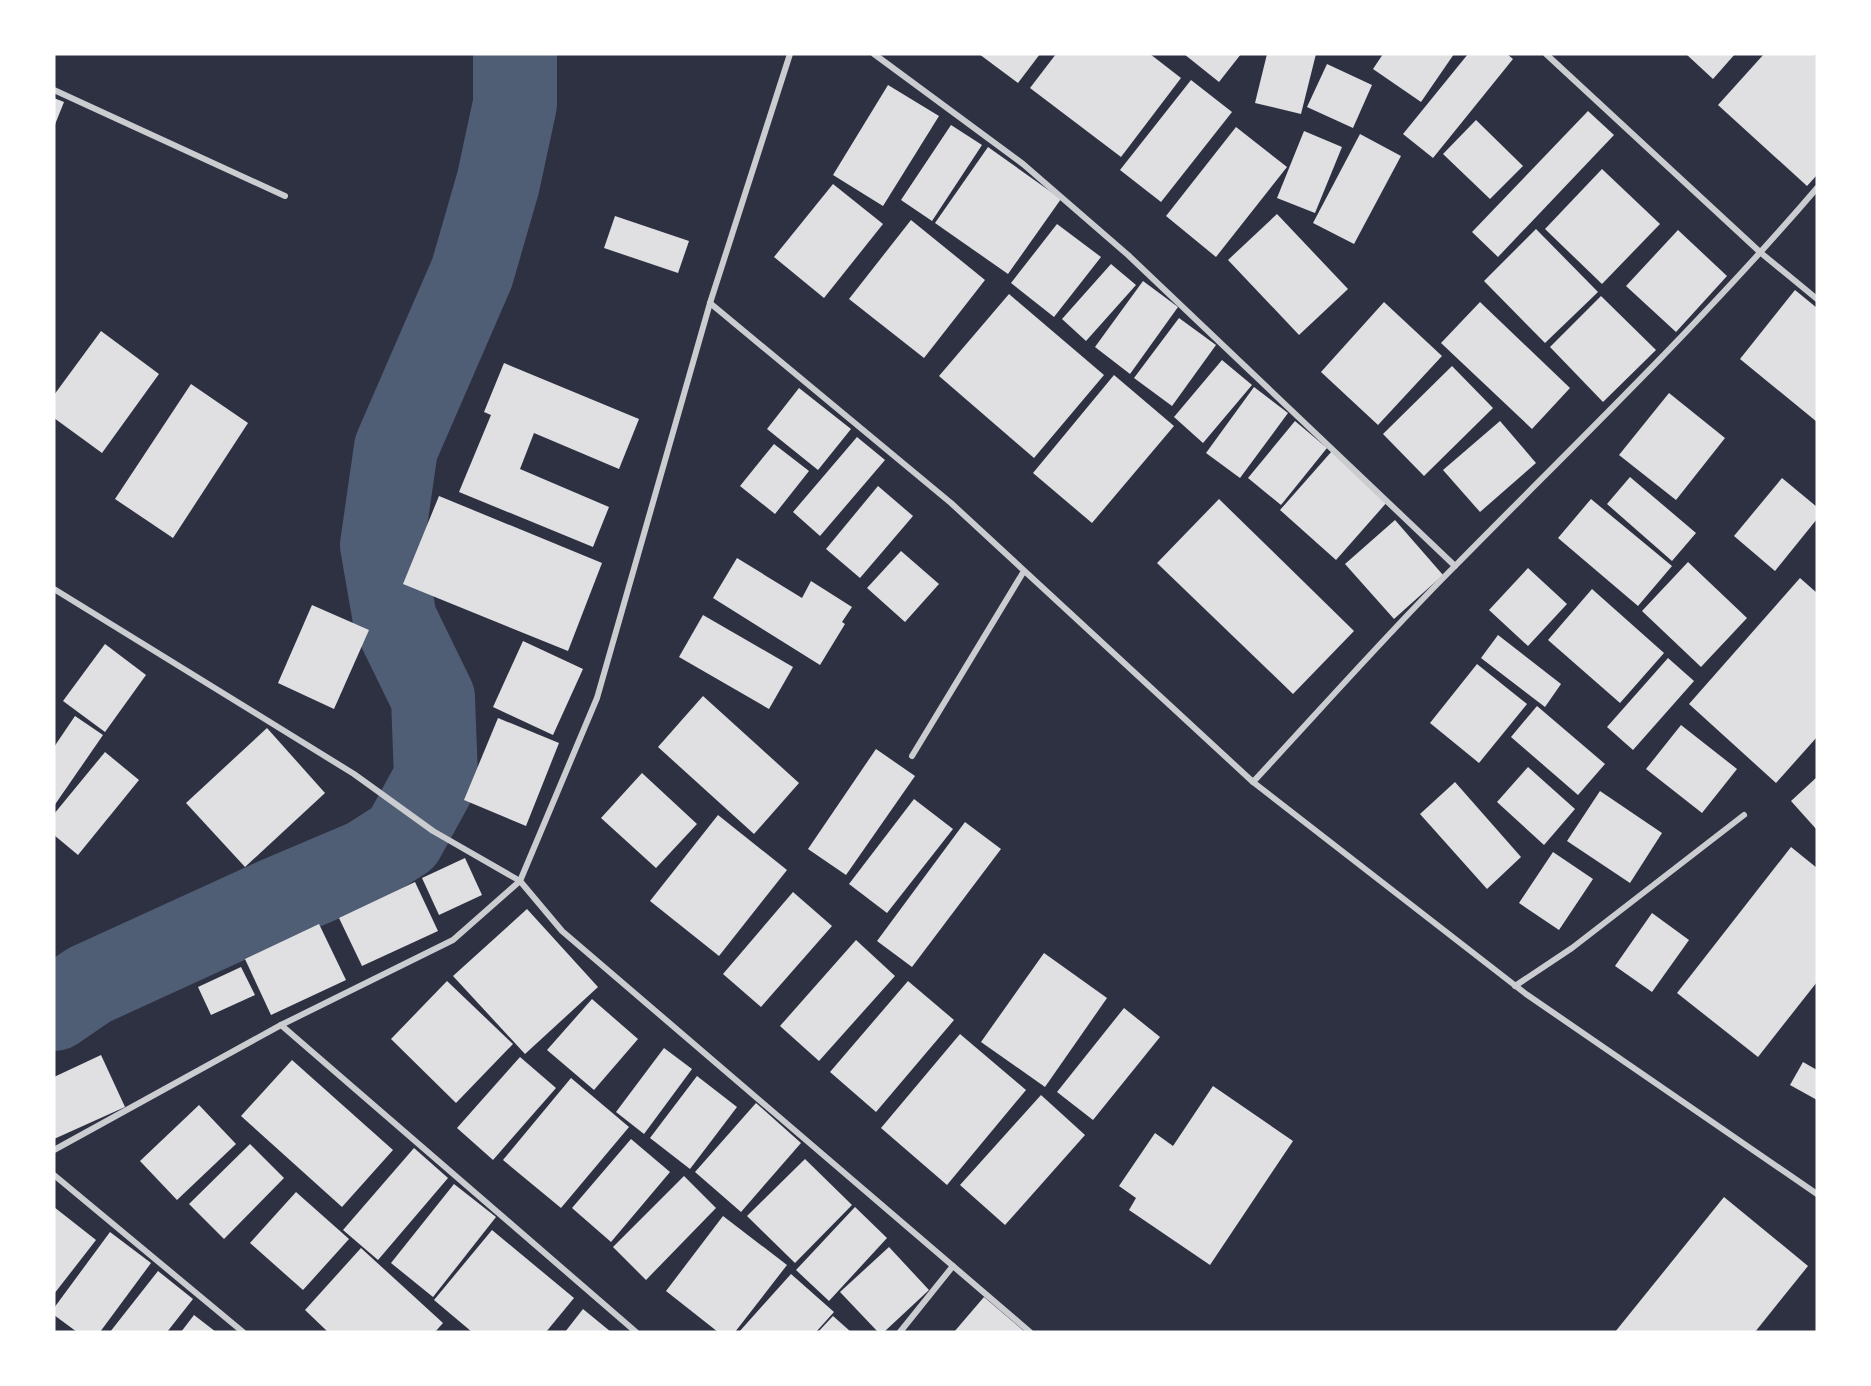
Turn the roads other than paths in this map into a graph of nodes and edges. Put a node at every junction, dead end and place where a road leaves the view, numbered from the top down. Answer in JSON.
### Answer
{"nodes":[{"id":1,"x":790,"y":54,"type":"edge"},
{"id":2,"x":874,"y":54,"type":"edge"},
{"id":3,"x":1546,"y":54,"type":"edge"},
{"id":4,"x":54,"y":90,"type":"edge"},
{"id":5,"x":1817,"y":188,"type":"edge"},
{"id":6,"x":285,"y":196,"type":"dead end"},
{"id":7,"x":1761,"y":253,"type":"junction"},
{"id":8,"x":1817,"y":299,"type":"edge"},
{"id":9,"x":710,"y":303,"type":"junction"},
{"id":10,"x":1455,"y":566,"type":"junction"},
{"id":11,"x":1024,"y":571,"type":"junction"},
{"id":12,"x":54,"y":589,"type":"edge"},
{"id":13,"x":912,"y":756,"type":"dead end"},
{"id":14,"x":1253,"y":782,"type":"junction"},
{"id":15,"x":1744,"y":816,"type":"dead end"},
{"id":16,"x":520,"y":881,"type":"junction"},
{"id":17,"x":1515,"y":986,"type":"junction"},
{"id":18,"x":281,"y":1025,"type":"junction"},
{"id":19,"x":54,"y":1150,"type":"edge"},
{"id":20,"x":54,"y":1175,"type":"edge"},
{"id":21,"x":1817,"y":1194,"type":"edge"},
{"id":22,"x":953,"y":1266,"type":"junction"},
{"id":23,"x":243,"y":1332,"type":"edge"},
{"id":24,"x":636,"y":1332,"type":"edge"},
{"id":25,"x":900,"y":1332,"type":"edge"},
{"id":26,"x":1030,"y":1332,"type":"edge"}],
"edges":[{"from":1,"to":9,"type":"street"},
{"from":2,"to":10,"type":"street"},
{"from":3,"to":7,"type":"street"},
{"from":4,"to":6,"type":"street"},
{"from":5,"to":7,"type":"street"},
{"from":7,"to":8,"type":"street"},
{"from":7,"to":10,"type":"street"},
{"from":9,"to":11,"type":"street"},
{"from":9,"to":16,"type":"street"},
{"from":10,"to":14,"type":"street"},
{"from":11,"to":13,"type":"street"},
{"from":11,"to":14,"type":"street"},
{"from":12,"to":16,"type":"street"},
{"from":14,"to":17,"type":"street"},
{"from":15,"to":17,"type":"street"},
{"from":16,"to":18,"type":"street"},
{"from":16,"to":22,"type":"street"},
{"from":17,"to":21,"type":"street"},
{"from":18,"to":19,"type":"street"},
{"from":18,"to":24,"type":"street"},
{"from":20,"to":23,"type":"street"},
{"from":22,"to":25,"type":"street"},
{"from":22,"to":26,"type":"street"}]}
